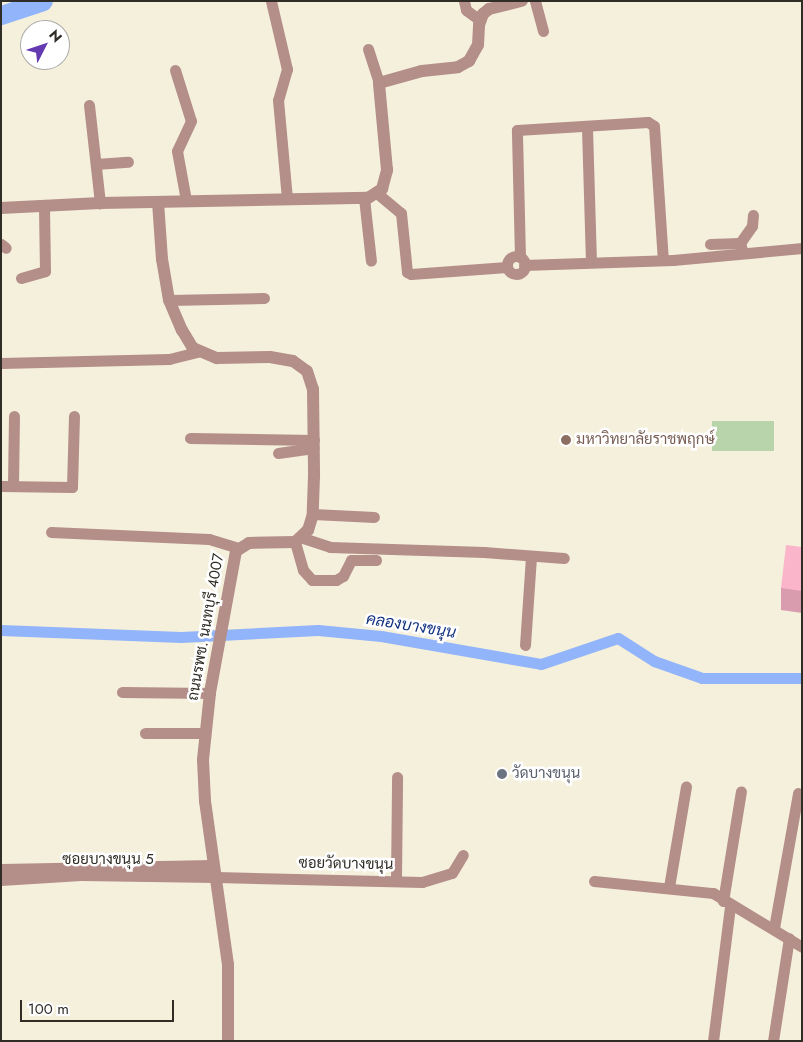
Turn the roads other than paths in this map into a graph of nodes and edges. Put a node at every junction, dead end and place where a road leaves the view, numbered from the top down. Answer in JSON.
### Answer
{"nodes":[{"id":1,"x":271,"y":1,"type":"edge"},
{"id":2,"x":464,"y":1,"type":"edge"},
{"id":3,"x":522,"y":1,"type":"edge"},
{"id":4,"x":534,"y":1,"type":"edge"},
{"id":5,"x":480,"y":20,"type":"junction"},
{"id":6,"x":543,"y":31,"type":"dead end"},
{"id":7,"x":368,"y":49,"type":"dead end"},
{"id":8,"x":175,"y":70,"type":"dead end"},
{"id":9,"x":379,"y":83,"type":"junction"},
{"id":10,"x":89,"y":105,"type":"dead end"},
{"id":11,"x":587,"y":128,"type":"junction"},
{"id":12,"x":128,"y":162,"type":"dead end"},
{"id":13,"x":96,"y":164,"type":"junction"},
{"id":14,"x":378,"y":194,"type":"junction"},
{"id":15,"x":287,"y":198,"type":"junction"},
{"id":16,"x":364,"y":198,"type":"junction"},
{"id":17,"x":186,"y":200,"type":"junction"},
{"id":18,"x":158,"y":202,"type":"junction"},
{"id":19,"x":100,"y":203,"type":"junction"},
{"id":20,"x":44,"y":207,"type":"junction"},
{"id":21,"x":1,"y":208,"type":"edge"},
{"id":22,"x":753,"y":215,"type":"dead end"},
{"id":23,"x":710,"y":244,"type":"dead end"},
{"id":24,"x":742,"y":248,"type":"junction"},
{"id":25,"x":802,"y":248,"type":"edge"},
{"id":26,"x":663,"y":260,"type":"junction"},
{"id":27,"x":371,"y":261,"type":"dead end"},
{"id":28,"x":522,"y":261,"type":"junction"},
{"id":29,"x":591,"y":262,"type":"junction"},
{"id":30,"x":21,"y":278,"type":"dead end"},
{"id":31,"x":264,"y":298,"type":"dead end"},
{"id":32,"x":169,"y":300,"type":"junction"},
{"id":33,"x":198,"y":352,"type":"junction"},
{"id":34,"x":1,"y":363,"type":"edge"},
{"id":35,"x":14,"y":416,"type":"dead end"},
{"id":36,"x":74,"y":416,"type":"dead end"},
{"id":37,"x":190,"y":438,"type":"dead end"},
{"id":38,"x":314,"y":444,"type":"junction"},
{"id":39,"x":278,"y":453,"type":"dead end"},
{"id":40,"x":7,"y":486,"type":"edge"},
{"id":41,"x":312,"y":514,"type":"junction"},
{"id":42,"x":374,"y":517,"type":"dead end"},
{"id":43,"x":51,"y":532,"type":"dead end"},
{"id":44,"x":299,"y":540,"type":"junction"},
{"id":45,"x":238,"y":548,"type":"junction"},
{"id":46,"x":531,"y":556,"type":"junction"},
{"id":47,"x":564,"y":558,"type":"dead end"},
{"id":48,"x":376,"y":560,"type":"dead end"},
{"id":49,"x":525,"y":645,"type":"dead end"},
{"id":50,"x":122,"y":692,"type":"dead end"},
{"id":51,"x":210,"y":693,"type":"junction"},
{"id":52,"x":145,"y":732,"type":"dead end"},
{"id":53,"x":205,"y":734,"type":"junction"},
{"id":54,"x":396,"y":777,"type":"dead end"},
{"id":55,"x":686,"y":786,"type":"dead end"},
{"id":56,"x":741,"y":791,"type":"dead end"},
{"id":57,"x":798,"y":793,"type":"dead end"},
{"id":58,"x":463,"y":855,"type":"dead end"},
{"id":59,"x":1,"y":869,"type":"edge"},
{"id":60,"x":214,"y":871,"type":"junction"},
{"id":61,"x":1,"y":880,"type":"edge"},
{"id":62,"x":396,"y":880,"type":"junction"},
{"id":63,"x":594,"y":881,"type":"dead end"},
{"id":64,"x":669,"y":887,"type":"junction"},
{"id":65,"x":726,"y":903,"type":"junction"},
{"id":66,"x":774,"y":928,"type":"junction"},
{"id":67,"x":788,"y":938,"type":"junction"},
{"id":68,"x":802,"y":947,"type":"edge"},
{"id":69,"x":228,"y":1041,"type":"edge"},
{"id":70,"x":713,"y":1041,"type":"edge"},
{"id":71,"x":772,"y":1041,"type":"edge"}],
"edges":[{"from":1,"to":15,"type":"street"},
{"from":2,"to":5,"type":"street"},
{"from":3,"to":5,"type":"street"},
{"from":4,"to":6,"type":"street"},
{"from":5,"to":9,"type":"street"},
{"from":7,"to":9,"type":"street"},
{"from":8,"to":17,"type":"street"},
{"from":9,"to":14,"type":"street"},
{"from":10,"to":13,"type":"street"},
{"from":11,"to":26,"type":"street"},
{"from":11,"to":28,"type":"street"},
{"from":11,"to":29,"type":"street"},
{"from":12,"to":13,"type":"street"},
{"from":13,"to":19,"type":"street"},
{"from":14,"to":16,"type":"street"},
{"from":14,"to":28,"type":"street"},
{"from":15,"to":16,"type":"street"},
{"from":15,"to":17,"type":"street"},
{"from":16,"to":27,"type":"street"},
{"from":17,"to":18,"type":"street"},
{"from":18,"to":19,"type":"street"},
{"from":18,"to":32,"type":"street"},
{"from":19,"to":20,"type":"street"},
{"from":20,"to":21,"type":"street"},
{"from":20,"to":30,"type":"street"},
{"from":22,"to":24,"type":"street"},
{"from":23,"to":24,"type":"street"},
{"from":24,"to":25,"type":"street"},
{"from":24,"to":26,"type":"street"},
{"from":26,"to":29,"type":"street"},
{"from":28,"to":29,"type":"street"},
{"from":31,"to":32,"type":"street"},
{"from":32,"to":33,"type":"street"},
{"from":33,"to":34,"type":"street"},
{"from":33,"to":38,"type":"street"},
{"from":35,"to":40,"type":"street"},
{"from":36,"to":40,"type":"street"},
{"from":37,"to":38,"type":"street"},
{"from":38,"to":39,"type":"street"},
{"from":38,"to":41,"type":"street"},
{"from":41,"to":42,"type":"street"},
{"from":41,"to":44,"type":"street"},
{"from":43,"to":45,"type":"street"},
{"from":44,"to":45,"type":"street","name":"ถนนรพช. นนทบุรี 4007"},
{"from":44,"to":46,"type":"street"},
{"from":44,"to":48,"type":"street"},
{"from":45,"to":51,"type":"street","name":"ถนนรพช. นนทบุรี 4007"},
{"from":46,"to":47,"type":"street"},
{"from":46,"to":49,"type":"street"},
{"from":50,"to":51,"type":"street"},
{"from":51,"to":53,"type":"street","name":"ถนนรพช. นนทบุรี 4007"},
{"from":52,"to":53,"type":"street"},
{"from":53,"to":60,"type":"street","name":"ถนนรพช. นนทบุรี 4007"},
{"from":54,"to":62,"type":"street"},
{"from":55,"to":64,"type":"street"},
{"from":56,"to":65,"type":"street"},
{"from":57,"to":66,"type":"street"},
{"from":58,"to":62,"type":"street","name":"ซอยวัดบางขนุน"},
{"from":59,"to":60,"type":"street","name":"ซอยวัดบางขนุน"},
{"from":60,"to":61,"type":"street","name":"ซอยบางขนุน 5"},
{"from":60,"to":62,"type":"street","name":"ซอยวัดบางขนุน"},
{"from":60,"to":69,"type":"street","name":"ถนนรพช. นนทบุรี 4007"},
{"from":63,"to":64,"type":"street"},
{"from":64,"to":65,"type":"street"},
{"from":65,"to":66,"type":"street"},
{"from":65,"to":70,"type":"street"},
{"from":66,"to":67,"type":"street"},
{"from":67,"to":68,"type":"street"},
{"from":67,"to":71,"type":"street"}]}
